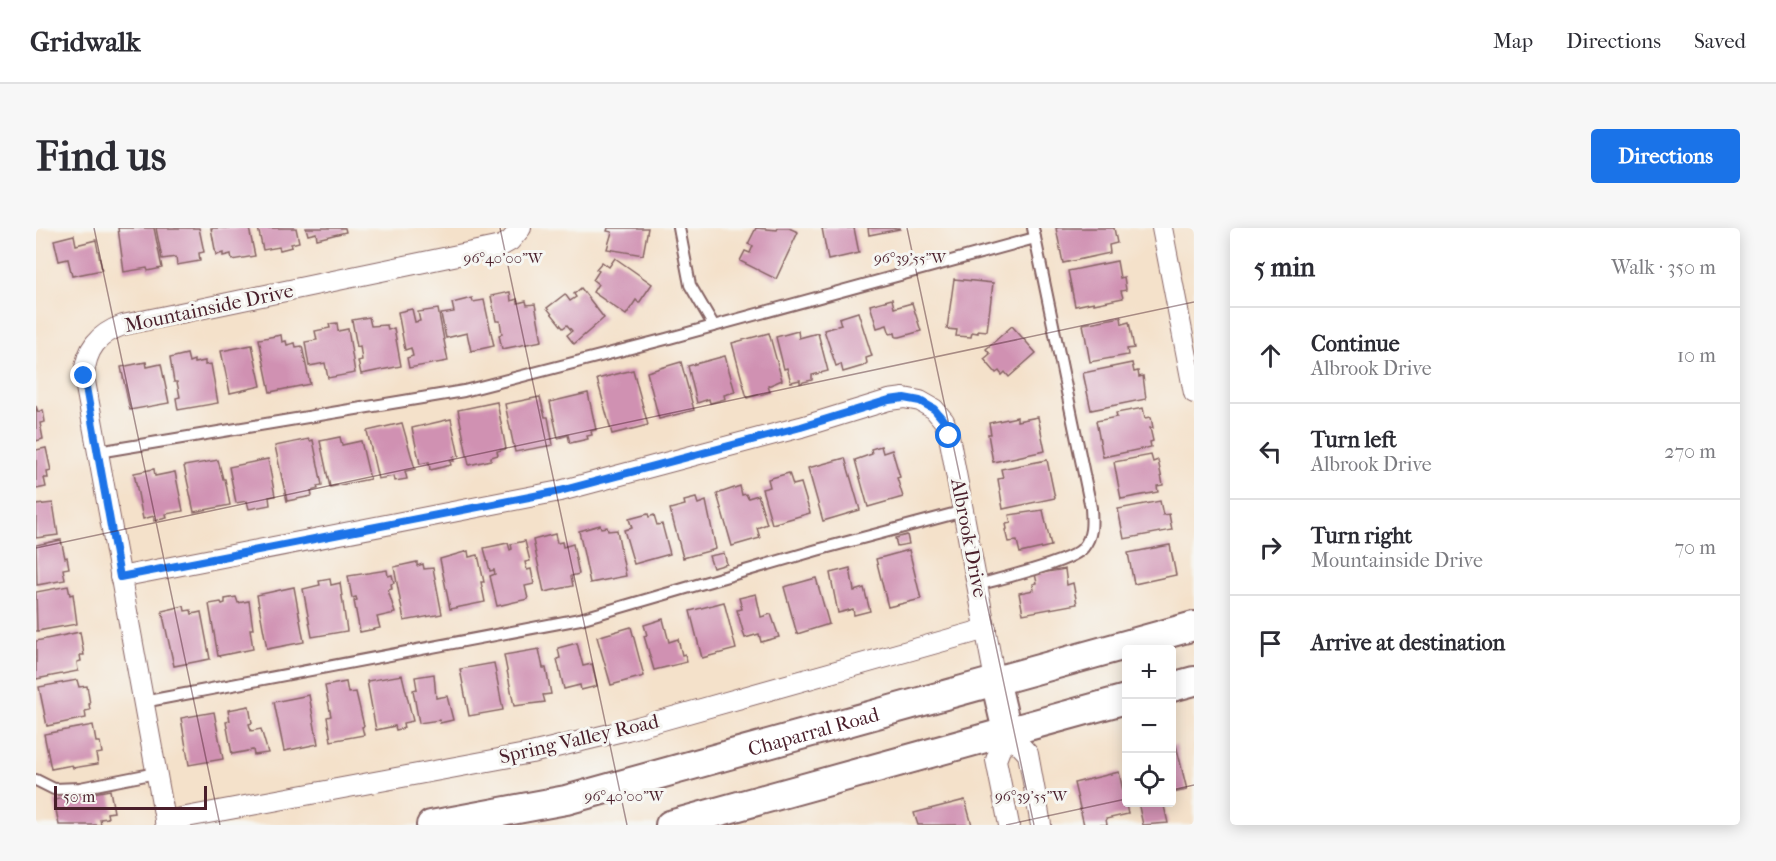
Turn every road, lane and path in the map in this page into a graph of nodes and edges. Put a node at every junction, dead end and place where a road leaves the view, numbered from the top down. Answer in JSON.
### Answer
{"nodes":[{"id":1,"x":521,"y":228,"type":"edge"},
{"id":2,"x":679,"y":228,"type":"edge"},
{"id":3,"x":1162,"y":228,"type":"edge"},
{"id":4,"x":1034,"y":233,"type":"edge"},
{"id":5,"x":714,"y":326,"type":"junction"},
{"id":6,"x":1194,"y":393,"type":"edge"},
{"id":7,"x":98,"y":452,"type":"junction"},
{"id":8,"x":964,"y":511,"type":"junction"},
{"id":9,"x":120,"y":577,"type":"junction"},
{"id":10,"x":978,"y":585,"type":"junction"},
{"id":11,"x":1194,"y":626,"type":"edge"},
{"id":12,"x":986,"y":629,"type":"junction"},
{"id":13,"x":995,"y":680,"type":"junction"},
{"id":14,"x":1194,"y":681,"type":"edge"},
{"id":15,"x":1176,"y":686,"type":"edge"},
{"id":16,"x":1122,"y":700,"type":"edge"},
{"id":17,"x":143,"y":702,"type":"junction"},
{"id":18,"x":1007,"y":731,"type":"junction"},
{"id":19,"x":156,"y":773,"type":"junction"},
{"id":20,"x":36,"y":780,"type":"edge"},
{"id":21,"x":165,"y":823,"type":"edge"},
{"id":22,"x":431,"y":825,"type":"edge"},
{"id":23,"x":670,"y":825,"type":"edge"},
{"id":24,"x":1009,"y":825,"type":"edge"},
{"id":25,"x":1041,"y":825,"type":"edge"}],
"edges":[{"from":1,"to":7,"type":"street","name":"Mountainside Drive"},
{"from":2,"to":5,"type":"lane"},
{"from":3,"to":6,"type":"street"},
{"from":4,"to":5,"type":"lane"},
{"from":4,"to":10,"type":"lane"},
{"from":5,"to":7,"type":"lane"},
{"from":7,"to":9,"type":"street","name":"Mountainside Drive"},
{"from":8,"to":9,"type":"street","name":"Albrook Drive"},
{"from":8,"to":10,"type":"street","name":"Albrook Drive"},
{"from":8,"to":17,"type":"lane"},
{"from":9,"to":17,"type":"street","name":"Mountainside Drive"},
{"from":10,"to":12,"type":"street","name":"Albrook Drive"},
{"from":11,"to":13,"type":"main road","name":"Chaparral Road"},
{"from":12,"to":13,"type":"street","name":"Albrook Drive"},
{"from":12,"to":21,"type":"street","name":"Spring Valley Road"},
{"from":13,"to":18,"type":"main road"},
{"from":13,"to":22,"type":"main road","name":"Chaparral Road"},
{"from":14,"to":15,"type":"main road"},
{"from":16,"to":18,"type":"main road"},
{"from":17,"to":19,"type":"street","name":"Mountainside Drive"},
{"from":18,"to":23,"type":"main road"},
{"from":18,"to":24,"type":"street"},
{"from":18,"to":25,"type":"street"},
{"from":19,"to":20,"type":"lane"},
{"from":19,"to":21,"type":"street","name":"Mountainside Drive"}]}
